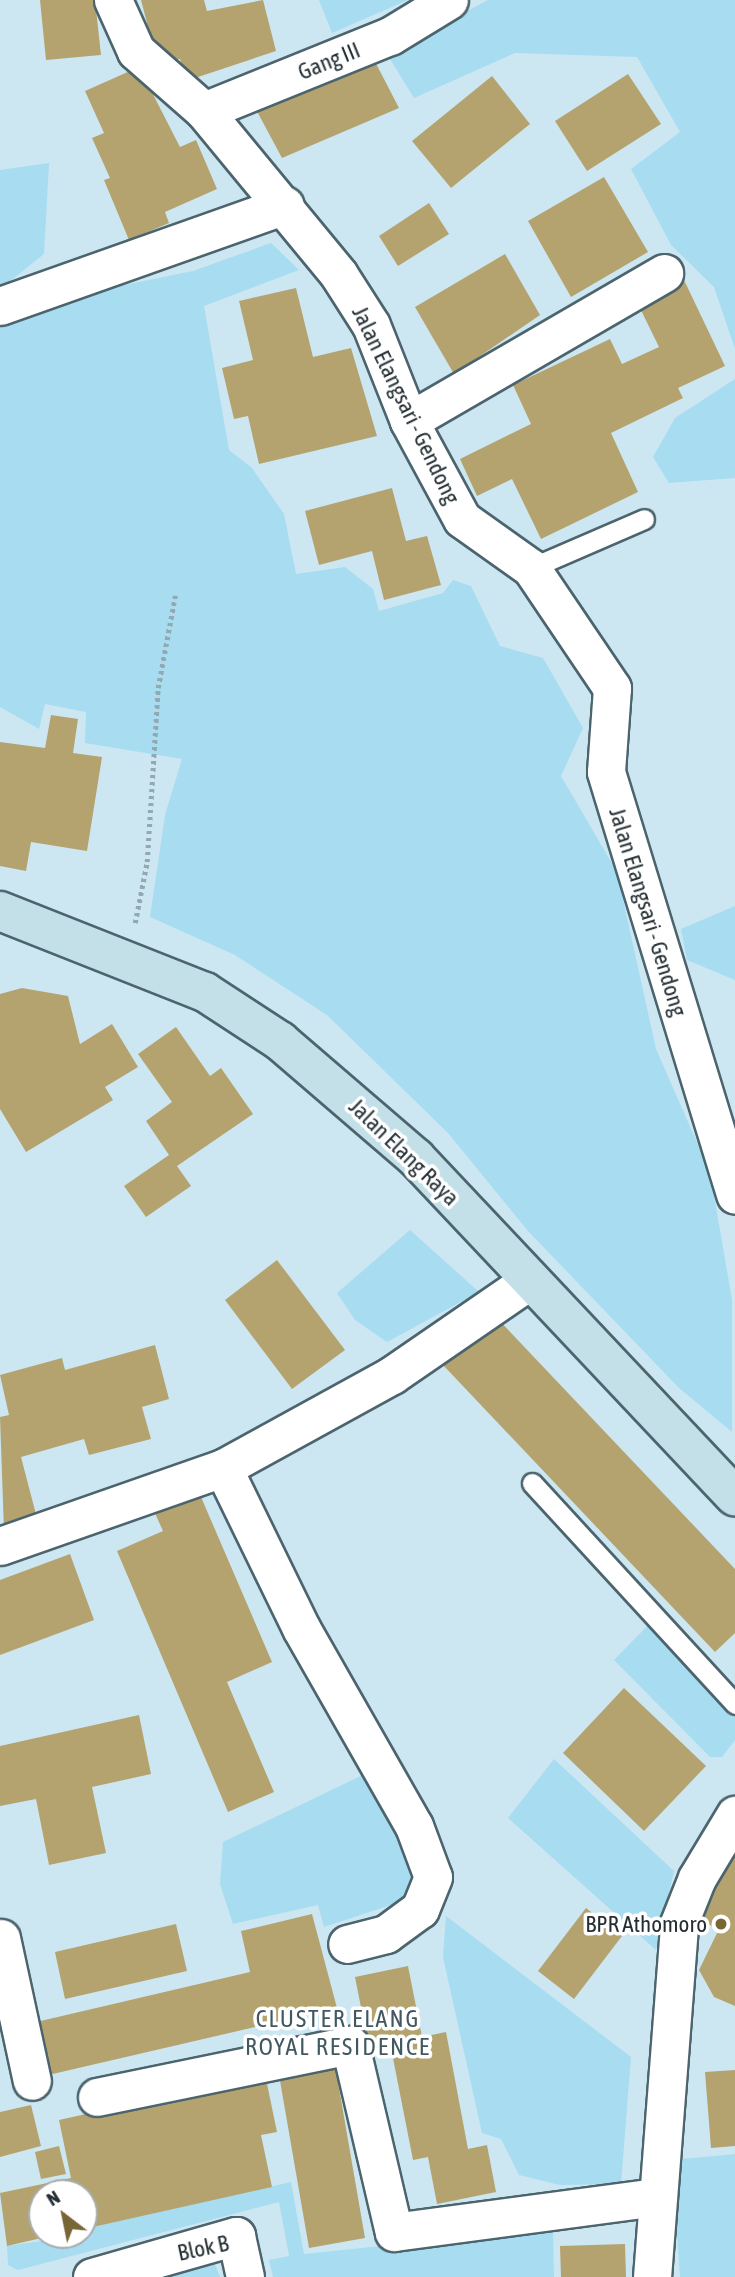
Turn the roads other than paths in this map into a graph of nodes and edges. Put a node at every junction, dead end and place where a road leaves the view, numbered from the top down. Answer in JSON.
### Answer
{"nodes":[{"id":1,"x":113,"y":0,"type":"edge"},
{"id":2,"x":449,"y":0,"type":"edge"},
{"id":3,"x":204,"y":111,"type":"junction"},
{"id":4,"x":285,"y":205,"type":"junction"},
{"id":5,"x":664,"y":273,"type":"dead end"},
{"id":6,"x":0,"y":306,"type":"edge"},
{"id":7,"x":409,"y":421,"type":"junction"},
{"id":8,"x":644,"y":519,"type":"dead end"},
{"id":9,"x":531,"y":568,"type":"junction"},
{"id":10,"x":0,"y":911,"type":"edge"},
{"id":11,"x":735,"y":1195,"type":"edge"},
{"id":12,"x":529,"y":1281,"type":"junction"},
{"id":13,"x":223,"y":1468,"type":"junction"},
{"id":14,"x":532,"y":1483,"type":"dead end"},
{"id":15,"x":735,"y":1497,"type":"edge"},
{"id":16,"x":0,"y":1546,"type":"edge"},
{"id":17,"x":735,"y":1704,"type":"edge"},
{"id":18,"x":735,"y":1815,"type":"edge"},
{"id":19,"x":0,"y":1938,"type":"edge"},
{"id":20,"x":347,"y":1944,"type":"dead end"},
{"id":21,"x":32,"y":2081,"type":"dead end"},
{"id":22,"x":97,"y":2097,"type":"dead end"},
{"id":23,"x":658,"y":2197,"type":"junction"},
{"id":24,"x":92,"y":2277,"type":"edge"},
{"id":25,"x":245,"y":2277,"type":"edge"},
{"id":26,"x":652,"y":2277,"type":"edge"}],
"edges":[{"from":1,"to":3,"type":"street","name":"Jalan Elangsari - Gendong"},
{"from":2,"to":3,"type":"street","name":"Gang III"},
{"from":3,"to":4,"type":"street","name":"Jalan Elangsari - Gendong"},
{"from":4,"to":6,"type":"street"},
{"from":4,"to":7,"type":"street","name":"Jalan Elangsari - Gendong"},
{"from":5,"to":7,"type":"street"},
{"from":7,"to":9,"type":"street","name":"Jalan Elangsari - Gendong"},
{"from":8,"to":9,"type":"lane"},
{"from":9,"to":11,"type":"street","name":"Jalan Elangsari - Gendong"},
{"from":10,"to":12,"type":"main road","name":"Jalan Elang Raya"},
{"from":12,"to":13,"type":"street"},
{"from":12,"to":15,"type":"main road","name":"Jalan Elang Raya"},
{"from":13,"to":16,"type":"street"},
{"from":13,"to":20,"type":"street"},
{"from":14,"to":17,"type":"lane"},
{"from":18,"to":23,"type":"street"},
{"from":19,"to":21,"type":"street"},
{"from":22,"to":23,"type":"street"},
{"from":23,"to":26,"type":"street"},
{"from":24,"to":25,"type":"street","name":"Blok B"}]}
